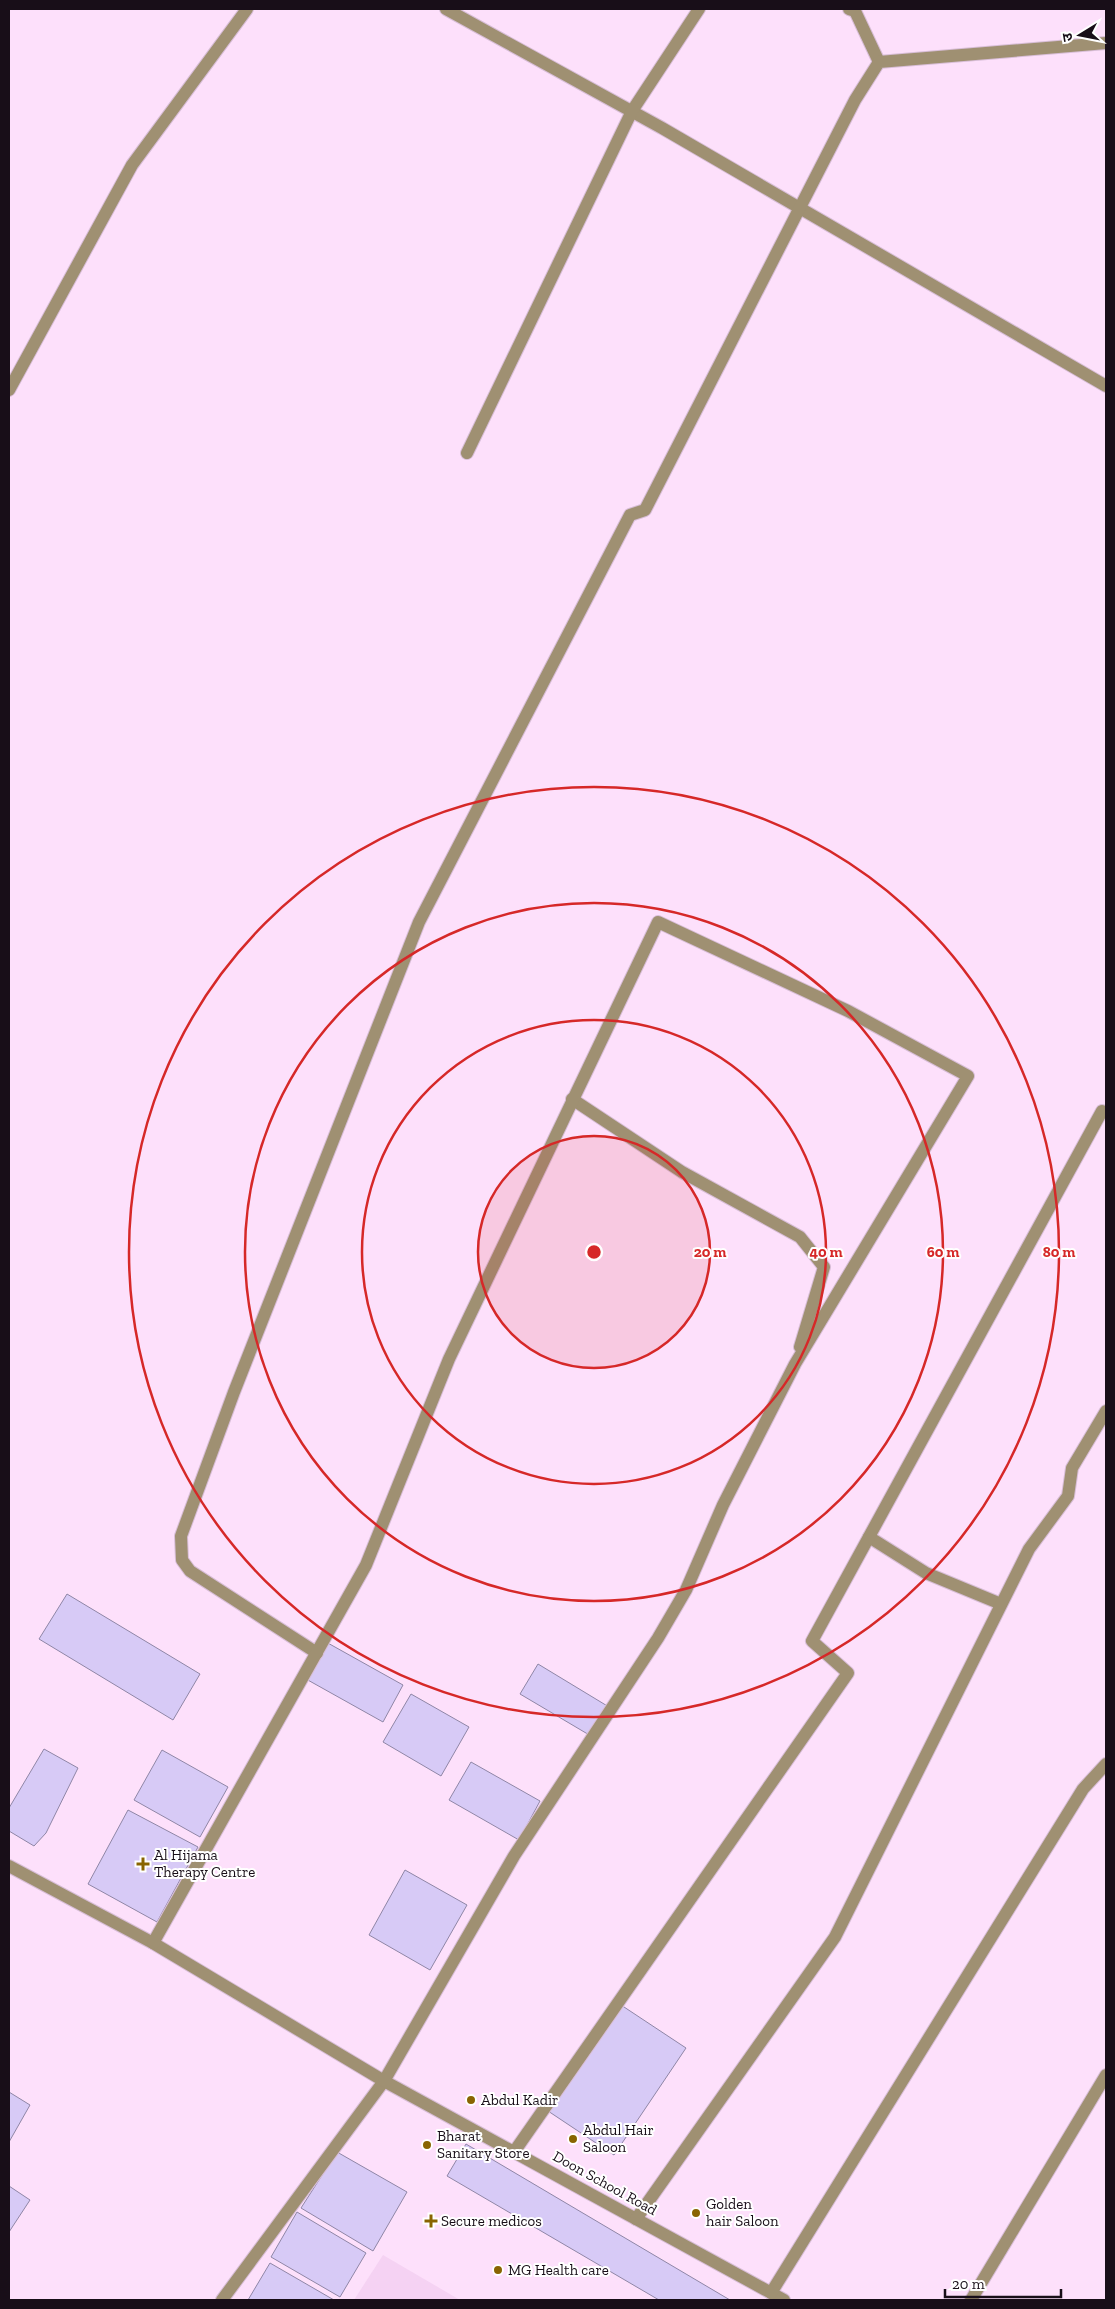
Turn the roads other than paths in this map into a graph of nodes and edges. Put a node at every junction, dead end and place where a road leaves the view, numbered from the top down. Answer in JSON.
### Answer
{"nodes":[{"id":1,"x":247,"y":9,"type":"edge"},
{"id":2,"x":446,"y":9,"type":"edge"},
{"id":3,"x":699,"y":9,"type":"edge"},
{"id":4,"x":849,"y":9,"type":"edge"},
{"id":5,"x":1106,"y":42,"type":"edge"},
{"id":6,"x":879,"y":62,"type":"junction"},
{"id":7,"x":632,"y":111,"type":"junction"},
{"id":8,"x":801,"y":208,"type":"junction"},
{"id":9,"x":1106,"y":386,"type":"edge"},
{"id":10,"x":9,"y":390,"type":"edge"},
{"id":11,"x":467,"y":453,"type":"dead end"},
{"id":12,"x":572,"y":1099,"type":"junction"},
{"id":13,"x":1102,"y":1111,"type":"dead end"},
{"id":14,"x":795,"y":1364,"type":"junction"},
{"id":15,"x":1106,"y":1411,"type":"edge"},
{"id":16,"x":869,"y":1536,"type":"junction"},
{"id":17,"x":1001,"y":1604,"type":"junction"},
{"id":18,"x":317,"y":1653,"type":"junction"},
{"id":19,"x":1106,"y":1764,"type":"edge"},
{"id":20,"x":9,"y":1866,"type":"edge"},
{"id":21,"x":153,"y":1943,"type":"junction"},
{"id":22,"x":1106,"y":2075,"type":"edge"},
{"id":23,"x":384,"y":2081,"type":"junction"},
{"id":24,"x":514,"y":2152,"type":"junction"},
{"id":25,"x":636,"y":2219,"type":"junction"},
{"id":26,"x":771,"y":2293,"type":"junction"},
{"id":27,"x":222,"y":2300,"type":"edge"},
{"id":28,"x":784,"y":2300,"type":"edge"},
{"id":29,"x":972,"y":2300,"type":"edge"}],
"edges":[{"from":1,"to":10,"type":"street"},
{"from":2,"to":7,"type":"street"},
{"from":3,"to":7,"type":"street"},
{"from":4,"to":6,"type":"street"},
{"from":5,"to":6,"type":"street"},
{"from":6,"to":8,"type":"street"},
{"from":7,"to":8,"type":"street"},
{"from":7,"to":11,"type":"street"},
{"from":8,"to":9,"type":"street"},
{"from":8,"to":18,"type":"street"},
{"from":12,"to":14,"type":"street"},
{"from":12,"to":14,"type":"street"},
{"from":12,"to":18,"type":"street"},
{"from":13,"to":16,"type":"street"},
{"from":14,"to":23,"type":"street"},
{"from":15,"to":17,"type":"street"},
{"from":16,"to":17,"type":"street"},
{"from":16,"to":24,"type":"street"},
{"from":17,"to":25,"type":"street"},
{"from":18,"to":21,"type":"street"},
{"from":19,"to":26,"type":"street"},
{"from":20,"to":21,"type":"street","name":"Doon School Road"},
{"from":21,"to":23,"type":"street","name":"Doon School Road"},
{"from":22,"to":29,"type":"street"},
{"from":23,"to":24,"type":"street","name":"Doon School Road"},
{"from":23,"to":27,"type":"street"},
{"from":24,"to":25,"type":"street","name":"Doon School Road"},
{"from":25,"to":26,"type":"street","name":"Doon School Road"},
{"from":26,"to":28,"type":"street","name":"Doon School Road"}]}
